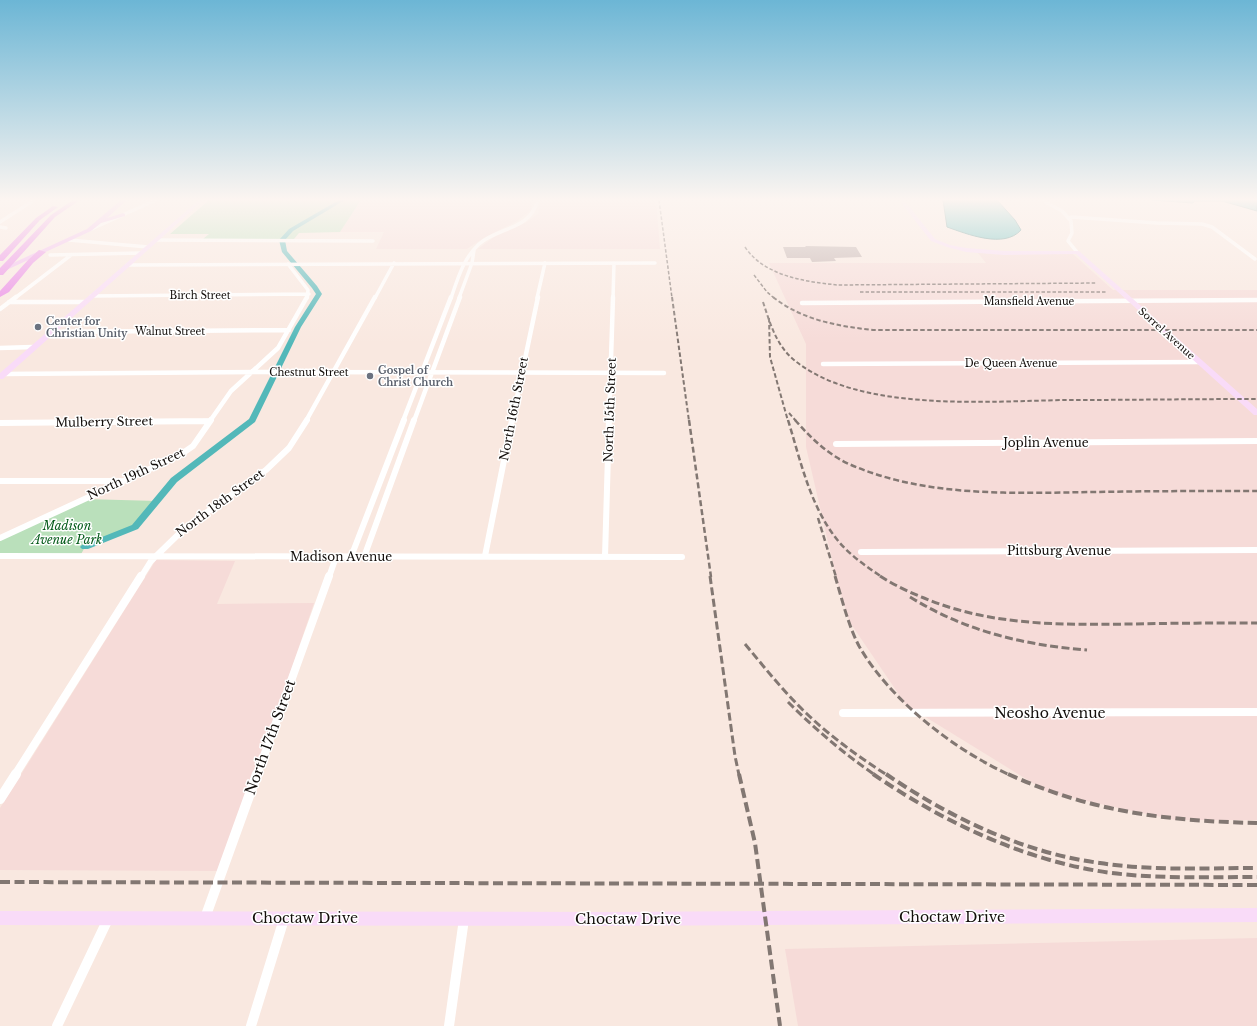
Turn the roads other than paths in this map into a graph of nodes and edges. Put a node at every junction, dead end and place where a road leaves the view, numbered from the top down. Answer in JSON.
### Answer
{"nodes":[{"id":1,"x":11,"y":248,"type":"edge"},
{"id":2,"x":24,"y":248,"type":"edge"},
{"id":3,"x":43,"y":248,"type":"edge"},
{"id":4,"x":51,"y":248,"type":"edge"},
{"id":5,"x":147,"y":248,"type":"edge"},
{"id":6,"x":477,"y":248,"type":"edge"},
{"id":7,"x":961,"y":248,"type":"edge"},
{"id":8,"x":1074,"y":248,"type":"edge"},
{"id":9,"x":1240,"y":248,"type":"edge"},
{"id":10,"x":474,"y":250,"type":"junction"},
{"id":11,"x":42,"y":252,"type":"junction"},
{"id":12,"x":1077,"y":252,"type":"junction"},
{"id":13,"x":140,"y":253,"type":"junction"},
{"id":14,"x":50,"y":255,"type":"dead end"},
{"id":15,"x":71,"y":255,"type":"junction"},
{"id":16,"x":0,"y":259,"type":"edge"},
{"id":17,"x":1255,"y":259,"type":"dead end"},
{"id":18,"x":394,"y":263,"type":"junction"},
{"id":19,"x":464,"y":263,"type":"junction"},
{"id":20,"x":472,"y":263,"type":"junction"},
{"id":21,"x":545,"y":263,"type":"junction"},
{"id":22,"x":614,"y":263,"type":"junction"},
{"id":23,"x":655,"y":263,"type":"dead end"},
{"id":24,"x":127,"y":264,"type":"junction"},
{"id":25,"x":290,"y":264,"type":"junction"},
{"id":26,"x":0,"y":267,"type":"edge"},
{"id":27,"x":0,"y":272,"type":"edge"},
{"id":28,"x":309,"y":294,"type":"junction"},
{"id":29,"x":0,"y":295,"type":"edge"},
{"id":30,"x":91,"y":296,"type":"junction"},
{"id":31,"x":451,"y":298,"type":"junction"},
{"id":32,"x":459,"y":298,"type":"junction"},
{"id":33,"x":1257,"y":300,"type":"edge"},
{"id":34,"x":1131,"y":301,"type":"junction"},
{"id":35,"x":9,"y":302,"type":"junction"},
{"id":36,"x":84,"y":302,"type":"junction"},
{"id":37,"x":802,"y":303,"type":"dead end"},
{"id":38,"x":0,"y":309,"type":"edge"},
{"id":39,"x":289,"y":330,"type":"junction"},
{"id":40,"x":51,"y":332,"type":"junction"},
{"id":41,"x":33,"y":347,"type":"junction"},
{"id":42,"x":0,"y":348,"type":"edge"},
{"id":43,"x":1199,"y":362,"type":"junction"},
{"id":44,"x":824,"y":364,"type":"dead end"},
{"id":45,"x":250,"y":372,"type":"junction"},
{"id":46,"x":334,"y":372,"type":"junction"},
{"id":47,"x":422,"y":373,"type":"junction"},
{"id":48,"x":432,"y":373,"type":"junction"},
{"id":49,"x":521,"y":373,"type":"junction"},
{"id":50,"x":611,"y":373,"type":"junction"},
{"id":51,"x":664,"y":373,"type":"dead end"},
{"id":52,"x":1,"y":376,"type":"edge"},
{"id":53,"x":1257,"y":413,"type":"edge"},
{"id":54,"x":209,"y":421,"type":"junction"},
{"id":55,"x":0,"y":423,"type":"edge"},
{"id":56,"x":402,"y":424,"type":"junction"},
{"id":57,"x":413,"y":424,"type":"junction"},
{"id":58,"x":1257,"y":441,"type":"edge"},
{"id":59,"x":836,"y":444,"type":"dead end"},
{"id":60,"x":123,"y":480,"type":"junction"},
{"id":61,"x":0,"y":481,"type":"edge"},
{"id":62,"x":0,"y":538,"type":"edge"},
{"id":63,"x":1257,"y":550,"type":"edge"},
{"id":64,"x":861,"y":552,"type":"dead end"},
{"id":65,"x":0,"y":556,"type":"edge"},
{"id":66,"x":155,"y":556,"type":"junction"},
{"id":67,"x":485,"y":556,"type":"junction"},
{"id":68,"x":336,"y":557,"type":"junction"},
{"id":69,"x":352,"y":557,"type":"junction"},
{"id":70,"x":364,"y":557,"type":"junction"},
{"id":71,"x":605,"y":557,"type":"junction"},
{"id":72,"x":682,"y":557,"type":"dead end"},
{"id":73,"x":1257,"y":712,"type":"edge"},
{"id":74,"x":843,"y":713,"type":"dead end"},
{"id":75,"x":0,"y":799,"type":"edge"},
{"id":76,"x":1257,"y":915,"type":"edge"},
{"id":77,"x":0,"y":918,"type":"edge"},
{"id":78,"x":205,"y":918,"type":"junction"},
{"id":79,"x":108,"y":919,"type":"junction"},
{"id":80,"x":284,"y":919,"type":"junction"},
{"id":81,"x":464,"y":919,"type":"junction"},
{"id":82,"x":57,"y":1026,"type":"edge"},
{"id":83,"x":251,"y":1026,"type":"edge"},
{"id":84,"x":448,"y":1026,"type":"edge"}],
"edges":[{"from":1,"to":16,"type":"highway"},
{"from":2,"to":27,"type":"highway"},
{"from":3,"to":26,"type":"main road"},
{"from":4,"to":11,"type":"main road"},
{"from":5,"to":13,"type":"street"},
{"from":6,"to":10,"type":"street"},
{"from":7,"to":12,"type":"street"},
{"from":8,"to":12,"type":"street"},
{"from":9,"to":17,"type":"street"},
{"from":10,"to":19,"type":"street"},
{"from":10,"to":20,"type":"street"},
{"from":11,"to":27,"type":"main road"},
{"from":11,"to":29,"type":"highway"},
{"from":12,"to":34,"type":"street","name":"Sorrel Avenue"},
{"from":13,"to":15,"type":"street"},
{"from":13,"to":24,"type":"street"},
{"from":14,"to":15,"type":"street"},
{"from":15,"to":35,"type":"street"},
{"from":18,"to":19,"type":"street"},
{"from":18,"to":25,"type":"street"},
{"from":18,"to":46,"type":"street","name":"North 18th Street"},
{"from":19,"to":20,"type":"street"},
{"from":19,"to":31,"type":"street"},
{"from":20,"to":21,"type":"street"},
{"from":20,"to":32,"type":"street"},
{"from":21,"to":22,"type":"street"},
{"from":21,"to":49,"type":"street","name":"North 16th Street"},
{"from":22,"to":23,"type":"street"},
{"from":22,"to":50,"type":"street","name":"North 15th Street"},
{"from":24,"to":25,"type":"street"},
{"from":24,"to":30,"type":"street"},
{"from":25,"to":28,"type":"street"},
{"from":28,"to":30,"type":"street","name":"Birch Street"},
{"from":28,"to":39,"type":"street","name":"North 19th Street"},
{"from":30,"to":36,"type":"street"},
{"from":31,"to":32,"type":"street"},
{"from":31,"to":47,"type":"street"},
{"from":32,"to":48,"type":"street"},
{"from":33,"to":34,"type":"street","name":"Mansfield Avenue"},
{"from":34,"to":37,"type":"street","name":"Mansfield Avenue"},
{"from":34,"to":43,"type":"street","name":"Sorrel Avenue"},
{"from":35,"to":36,"type":"street"},
{"from":35,"to":38,"type":"street"},
{"from":36,"to":40,"type":"street"},
{"from":39,"to":40,"type":"street","name":"Walnut Street"},
{"from":39,"to":45,"type":"street","name":"North 19th Street"},
{"from":40,"to":41,"type":"street"},
{"from":41,"to":42,"type":"street"},
{"from":41,"to":52,"type":"street"},
{"from":43,"to":44,"type":"street","name":"De Queen Avenue"},
{"from":43,"to":53,"type":"street","name":"Sorrel Avenue"},
{"from":45,"to":46,"type":"street","name":"Chestnut Street"},
{"from":45,"to":52,"type":"street","name":"Chestnut Street"},
{"from":45,"to":54,"type":"street","name":"North 19th Street"},
{"from":46,"to":47,"type":"street","name":"Chestnut Street"},
{"from":46,"to":66,"type":"street","name":"North 18th Street"},
{"from":47,"to":48,"type":"street","name":"Chestnut Street"},
{"from":47,"to":56,"type":"street"},
{"from":48,"to":49,"type":"street","name":"Chestnut Street"},
{"from":48,"to":57,"type":"street"},
{"from":49,"to":50,"type":"street","name":"Chestnut Street"},
{"from":49,"to":67,"type":"street","name":"North 16th Street"},
{"from":50,"to":51,"type":"street","name":"Chestnut Street"},
{"from":50,"to":71,"type":"street","name":"North 15th Street"},
{"from":54,"to":55,"type":"street","name":"Mulberry Street"},
{"from":54,"to":60,"type":"street","name":"North 19th Street"},
{"from":56,"to":57,"type":"street"},
{"from":56,"to":69,"type":"street"},
{"from":57,"to":70,"type":"street"},
{"from":58,"to":59,"type":"street","name":"Joplin Avenue"},
{"from":60,"to":61,"type":"street"},
{"from":60,"to":62,"type":"street","name":"North 19th Street"},
{"from":63,"to":64,"type":"street","name":"Pittsburg Avenue"},
{"from":65,"to":66,"type":"street","name":"Madison Avenue"},
{"from":66,"to":68,"type":"street","name":"Madison Avenue"},
{"from":66,"to":75,"type":"street","name":"North 18th Street"},
{"from":67,"to":70,"type":"street","name":"Madison Avenue"},
{"from":67,"to":71,"type":"street","name":"Madison Avenue"},
{"from":68,"to":69,"type":"street","name":"Madison Avenue"},
{"from":68,"to":78,"type":"street","name":"North 17th Street"},
{"from":69,"to":70,"type":"street","name":"Madison Avenue"},
{"from":71,"to":72,"type":"street","name":"Madison Avenue"},
{"from":73,"to":74,"type":"street","name":"Neosho Avenue"},
{"from":76,"to":81,"type":"street","name":"Choctaw Drive"},
{"from":77,"to":79,"type":"street","name":"Choctaw Drive"},
{"from":78,"to":79,"type":"street","name":"Choctaw Drive"},
{"from":78,"to":80,"type":"street","name":"Choctaw Drive"},
{"from":79,"to":82,"type":"street"},
{"from":80,"to":81,"type":"street","name":"Choctaw Drive"},
{"from":80,"to":83,"type":"street"},
{"from":81,"to":84,"type":"street"}]}
